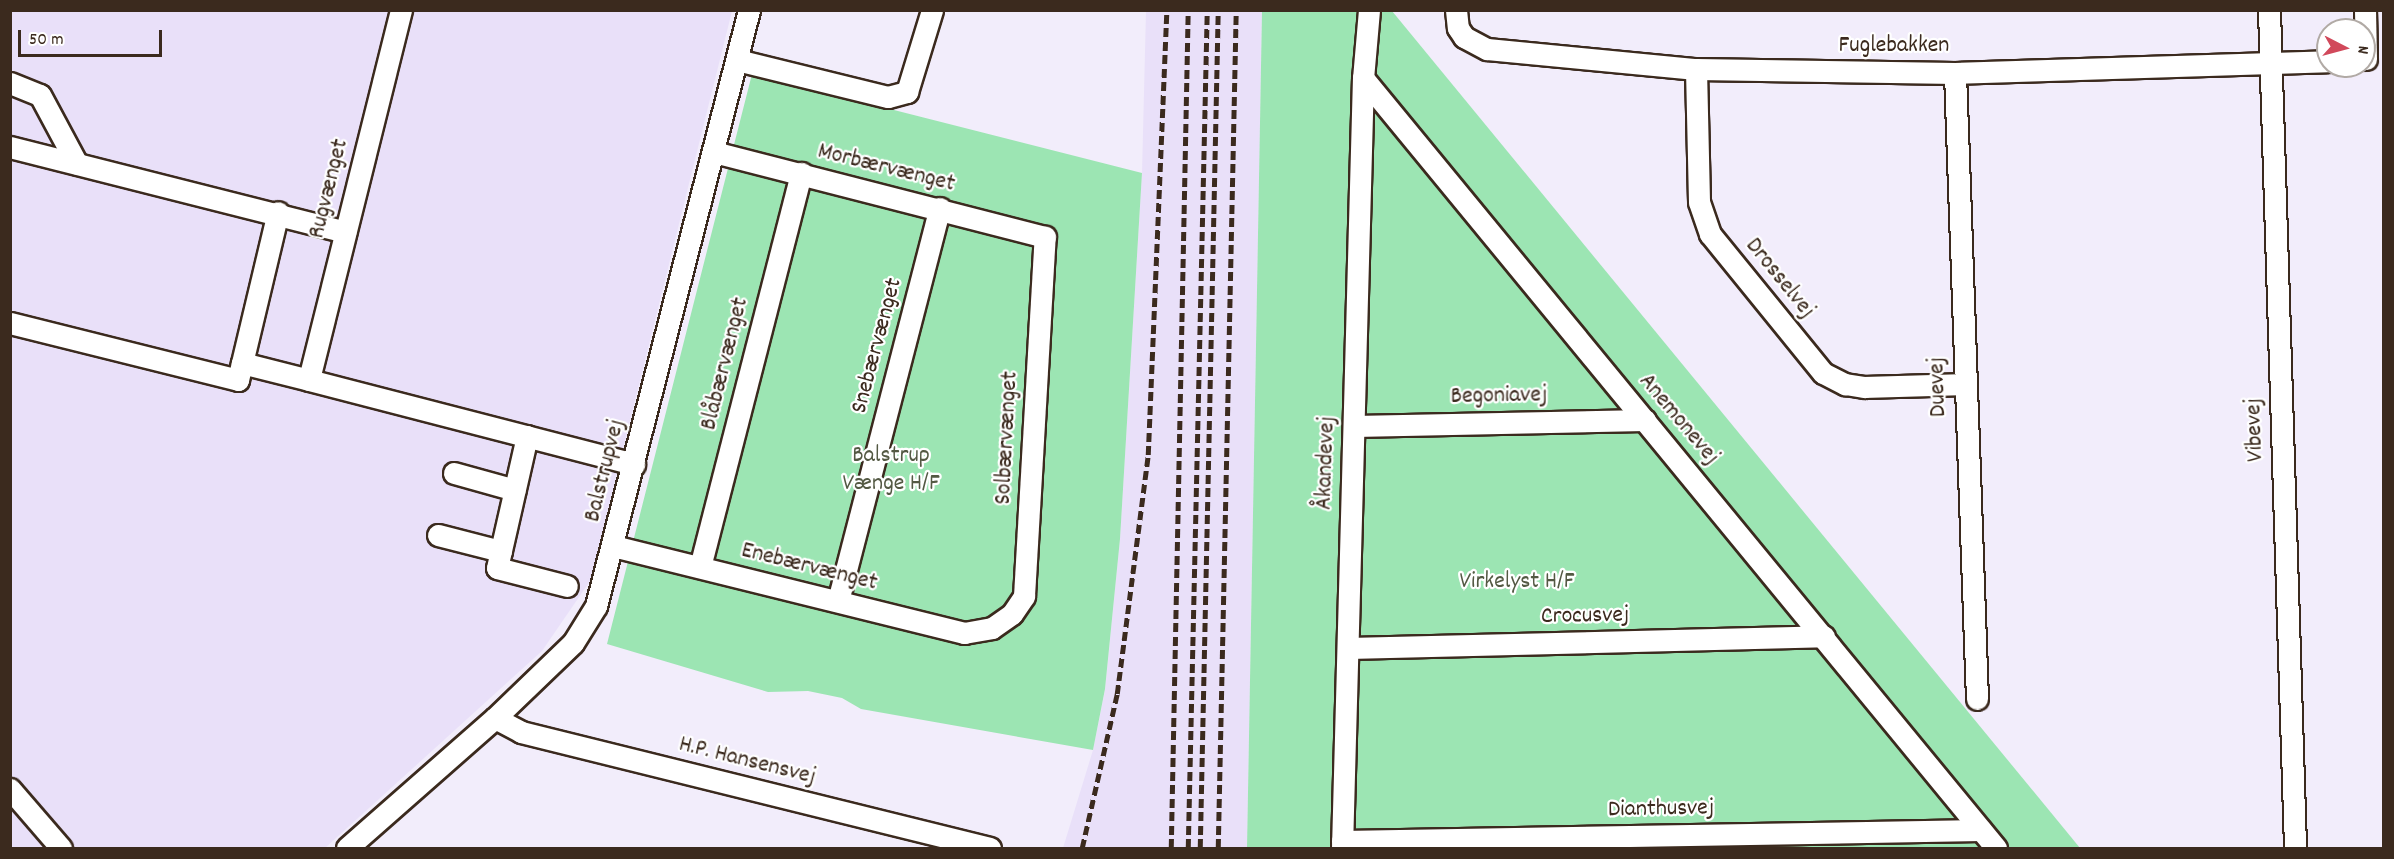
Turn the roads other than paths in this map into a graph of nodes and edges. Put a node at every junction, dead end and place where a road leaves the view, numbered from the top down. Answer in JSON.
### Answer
{"nodes":[{"id":1,"x":401,"y":10,"type":"edge"},
{"id":2,"x":749,"y":10,"type":"edge"},
{"id":3,"x":932,"y":10,"type":"edge"},
{"id":4,"x":1369,"y":10,"type":"edge"},
{"id":5,"x":1456,"y":10,"type":"edge"},
{"id":6,"x":2269,"y":10,"type":"edge"},
{"id":7,"x":737,"y":60,"type":"junction"},
{"id":8,"x":2316,"y":61,"type":"edge"},
{"id":9,"x":2270,"y":63,"type":"junction"},
{"id":10,"x":1696,"y":69,"type":"junction"},
{"id":11,"x":1955,"y":73,"type":"junction"},
{"id":12,"x":1363,"y":78,"type":"junction"},
{"id":13,"x":10,"y":83,"type":"edge"},
{"id":14,"x":10,"y":147,"type":"edge"},
{"id":15,"x":714,"y":152,"type":"junction"},
{"id":16,"x":77,"y":164,"type":"junction"},
{"id":17,"x":801,"y":173,"type":"junction"},
{"id":18,"x":940,"y":208,"type":"junction"},
{"id":19,"x":278,"y":212,"type":"junction"},
{"id":20,"x":345,"y":232,"type":"junction"},
{"id":21,"x":1045,"y":237,"type":"joint"},
{"id":22,"x":10,"y":322,"type":"edge"},
{"id":23,"x":242,"y":363,"type":"junction"},
{"id":24,"x":309,"y":380,"type":"junction"},
{"id":25,"x":1965,"y":384,"type":"junction"},
{"id":26,"x":1645,"y":420,"type":"junction"},
{"id":27,"x":1354,"y":426,"type":"junction"},
{"id":28,"x":527,"y":436,"type":"junction"},
{"id":29,"x":634,"y":464,"type":"junction"},
{"id":30,"x":454,"y":474,"type":"dead end"},
{"id":31,"x":515,"y":490,"type":"junction"},
{"id":32,"x":438,"y":535,"type":"dead end"},
{"id":33,"x":613,"y":546,"type":"junction"},
{"id":34,"x":501,"y":550,"type":"junction"},
{"id":35,"x":700,"y":567,"type":"junction"},
{"id":36,"x":567,"y":586,"type":"dead end"},
{"id":37,"x":838,"y":601,"type":"junction"},
{"id":38,"x":992,"y":628,"type":"joint"},
{"id":39,"x":1824,"y":636,"type":"junction"},
{"id":40,"x":1348,"y":648,"type":"junction"},
{"id":41,"x":1977,"y":699,"type":"dead end"},
{"id":42,"x":495,"y":718,"type":"junction"},
{"id":43,"x":14,"y":798,"type":"edge"},
{"id":44,"x":1981,"y":830,"type":"junction"},
{"id":45,"x":1342,"y":845,"type":"edge"},
{"id":46,"x":61,"y":849,"type":"edge"},
{"id":47,"x":347,"y":849,"type":"edge"},
{"id":48,"x":990,"y":849,"type":"edge"},
{"id":49,"x":1996,"y":849,"type":"edge"},
{"id":50,"x":2295,"y":849,"type":"edge"}],
"edges":[{"from":1,"to":20,"type":"street","name":"Rugvænget"},
{"from":2,"to":7,"type":"street","name":"Balstrupvej"},
{"from":3,"to":7,"type":"street"},
{"from":4,"to":12,"type":"street"},
{"from":5,"to":10,"type":"street","name":"Fuglebakken"},
{"from":6,"to":9,"type":"street","name":"Vibevej"},
{"from":7,"to":15,"type":"street","name":"Balstrupvej"},
{"from":8,"to":9,"type":"street","name":"Fuglebakken"},
{"from":9,"to":11,"type":"street","name":"Fuglebakken"},
{"from":9,"to":50,"type":"street","name":"Vibevej"},
{"from":10,"to":11,"type":"street","name":"Fuglebakken"},
{"from":10,"to":25,"type":"street","name":"Drosselvej"},
{"from":11,"to":25,"type":"street","name":"Duevej"},
{"from":12,"to":26,"type":"street","name":"Anemonevej"},
{"from":12,"to":27,"type":"street","name":"Åkandevej"},
{"from":13,"to":16,"type":"street"},
{"from":14,"to":16,"type":"street"},
{"from":15,"to":17,"type":"street","name":"Morbærvænget"},
{"from":15,"to":29,"type":"street","name":"Balstrupvej"},
{"from":16,"to":19,"type":"street"},
{"from":17,"to":18,"type":"street","name":"Morbærvænget"},
{"from":17,"to":35,"type":"street","name":"Blåbærvænget"},
{"from":18,"to":21,"type":"street","name":"Morbærvænget"},
{"from":18,"to":37,"type":"street","name":"Snebærvænget"},
{"from":19,"to":20,"type":"street"},
{"from":19,"to":23,"type":"street"},
{"from":20,"to":24,"type":"street","name":"Rugvænget"},
{"from":21,"to":38,"type":"street","name":"Solbærvænget"},
{"from":22,"to":23,"type":"street"},
{"from":23,"to":24,"type":"street"},
{"from":24,"to":28,"type":"street"},
{"from":25,"to":41,"type":"street","name":"Duevej"},
{"from":26,"to":27,"type":"street","name":"Begoniavej"},
{"from":26,"to":39,"type":"street","name":"Anemonevej"},
{"from":27,"to":40,"type":"street","name":"Åkandevej"},
{"from":28,"to":29,"type":"street"},
{"from":28,"to":31,"type":"street"},
{"from":29,"to":33,"type":"street","name":"Balstrupvej"},
{"from":30,"to":31,"type":"street"},
{"from":31,"to":34,"type":"street"},
{"from":32,"to":34,"type":"street"},
{"from":33,"to":35,"type":"street","name":"Enebærvænget"},
{"from":33,"to":42,"type":"street","name":"Balstrupvej"},
{"from":34,"to":36,"type":"street"},
{"from":35,"to":37,"type":"street","name":"Enebærvænget"},
{"from":37,"to":38,"type":"street","name":"Enebærvænget"},
{"from":39,"to":40,"type":"street","name":"Crocusvej"},
{"from":39,"to":44,"type":"street","name":"Anemonevej"},
{"from":40,"to":45,"type":"street","name":"Åkandevej"},
{"from":42,"to":47,"type":"street","name":"Balstrupvej"},
{"from":42,"to":48,"type":"street","name":"H.P. Hansensvej"},
{"from":43,"to":46,"type":"street"},
{"from":44,"to":45,"type":"street","name":"Dianthusvej"},
{"from":44,"to":49,"type":"street","name":"Anemonevej"}]}
